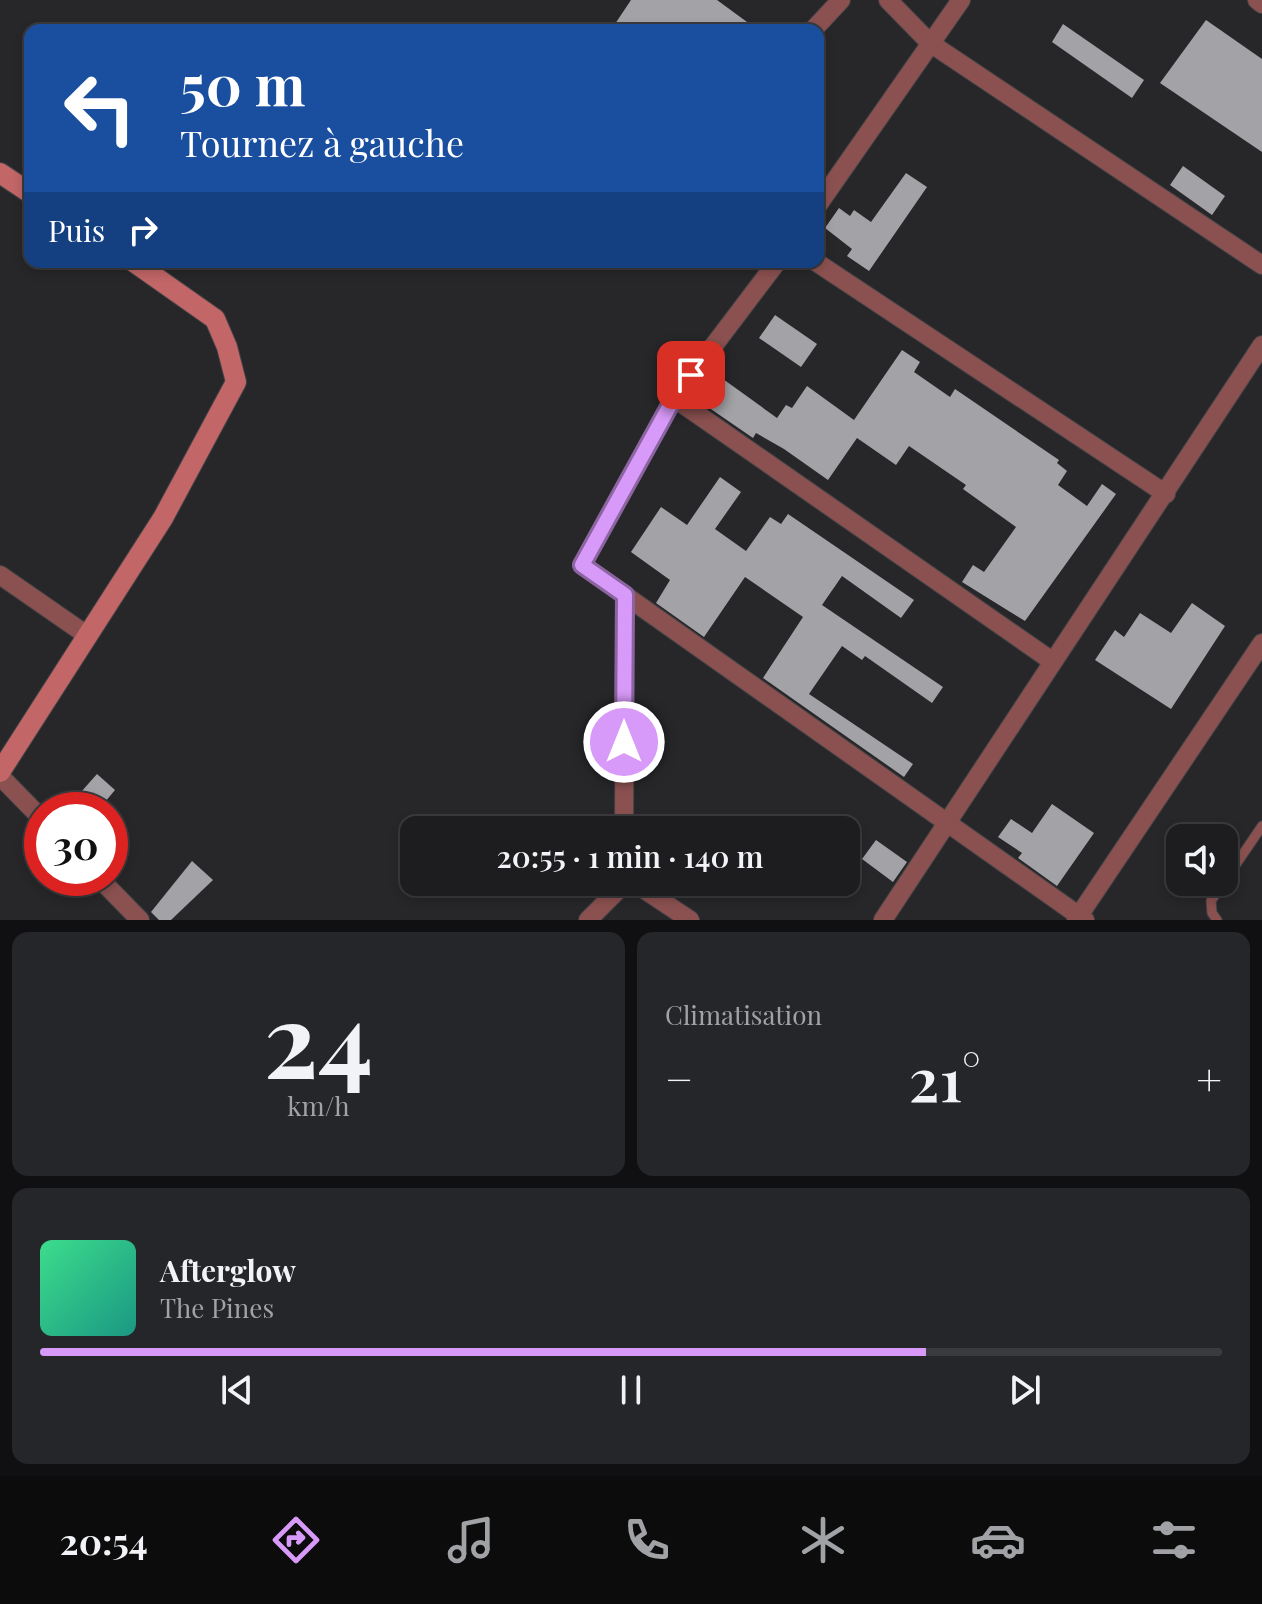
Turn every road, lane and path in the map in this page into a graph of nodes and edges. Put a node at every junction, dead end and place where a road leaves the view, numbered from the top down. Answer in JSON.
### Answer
{"nodes":[{"id":1,"x":841,"y":0,"type":"edge"},
{"id":2,"x":888,"y":0,"type":"edge"},
{"id":3,"x":961,"y":0,"type":"edge"},
{"id":4,"x":1257,"y":0,"type":"edge"},
{"id":5,"x":1262,"y":4,"type":"edge"},
{"id":6,"x":819,"y":24,"type":"edge"},
{"id":7,"x":930,"y":43,"type":"junction"},
{"id":8,"x":0,"y":173,"type":"edge"},
{"id":9,"x":24,"y":189,"type":"edge"},
{"id":10,"x":824,"y":196,"type":"edge"},
{"id":11,"x":1262,"y":265,"type":"edge"},
{"id":12,"x":824,"y":267,"type":"edge"},
{"id":13,"x":143,"y":268,"type":"edge"},
{"id":14,"x":772,"y":268,"type":"edge"},
{"id":15,"x":1262,"y":345,"type":"edge"},
{"id":16,"x":674,"y":398,"type":"junction"},
{"id":17,"x":1166,"y":494,"type":"junction"},
{"id":18,"x":0,"y":575,"type":"edge"},
{"id":19,"x":625,"y":595,"type":"junction"},
{"id":20,"x":88,"y":636,"type":"junction"},
{"id":21,"x":1262,"y":643,"type":"edge"},
{"id":22,"x":1052,"y":661,"type":"junction"},
{"id":23,"x":0,"y":774,"type":"edge"},
{"id":24,"x":24,"y":800,"type":"edge"},
{"id":25,"x":624,"y":816,"type":"edge"},
{"id":26,"x":945,"y":823,"type":"junction"},
{"id":27,"x":1262,"y":826,"type":"edge"},
{"id":28,"x":117,"y":896,"type":"edge"},
{"id":29,"x":612,"y":896,"type":"edge"},
{"id":30,"x":654,"y":896,"type":"edge"},
{"id":31,"x":1080,"y":919,"type":"edge"},
{"id":32,"x":140,"y":920,"type":"edge"},
{"id":33,"x":588,"y":920,"type":"edge"},
{"id":34,"x":690,"y":920,"type":"edge"},
{"id":35,"x":883,"y":920,"type":"edge"},
{"id":36,"x":1217,"y":920,"type":"edge"}],
"edges":[{"from":1,"to":6,"type":"street"},
{"from":2,"to":7,"type":"street"},
{"from":3,"to":7,"type":"street"},
{"from":4,"to":5,"type":"street"},
{"from":7,"to":10,"type":"street"},
{"from":7,"to":11,"type":"street"},
{"from":8,"to":9,"type":"main road"},
{"from":12,"to":17,"type":"street"},
{"from":13,"to":20,"type":"main road"},
{"from":14,"to":16,"type":"street"},
{"from":15,"to":17,"type":"street"},
{"from":16,"to":19,"type":"street"},
{"from":16,"to":22,"type":"street"},
{"from":17,"to":22,"type":"street"},
{"from":18,"to":20,"type":"street"},
{"from":19,"to":25,"type":"street"},
{"from":19,"to":26,"type":"street"},
{"from":20,"to":23,"type":"main road"},
{"from":21,"to":31,"type":"street"},
{"from":22,"to":26,"type":"street"},
{"from":23,"to":24,"type":"street"},
{"from":26,"to":31,"type":"street"},
{"from":26,"to":35,"type":"street"},
{"from":27,"to":36,"type":"lane"},
{"from":28,"to":32,"type":"street"},
{"from":29,"to":33,"type":"street"},
{"from":30,"to":34,"type":"street"}]}
